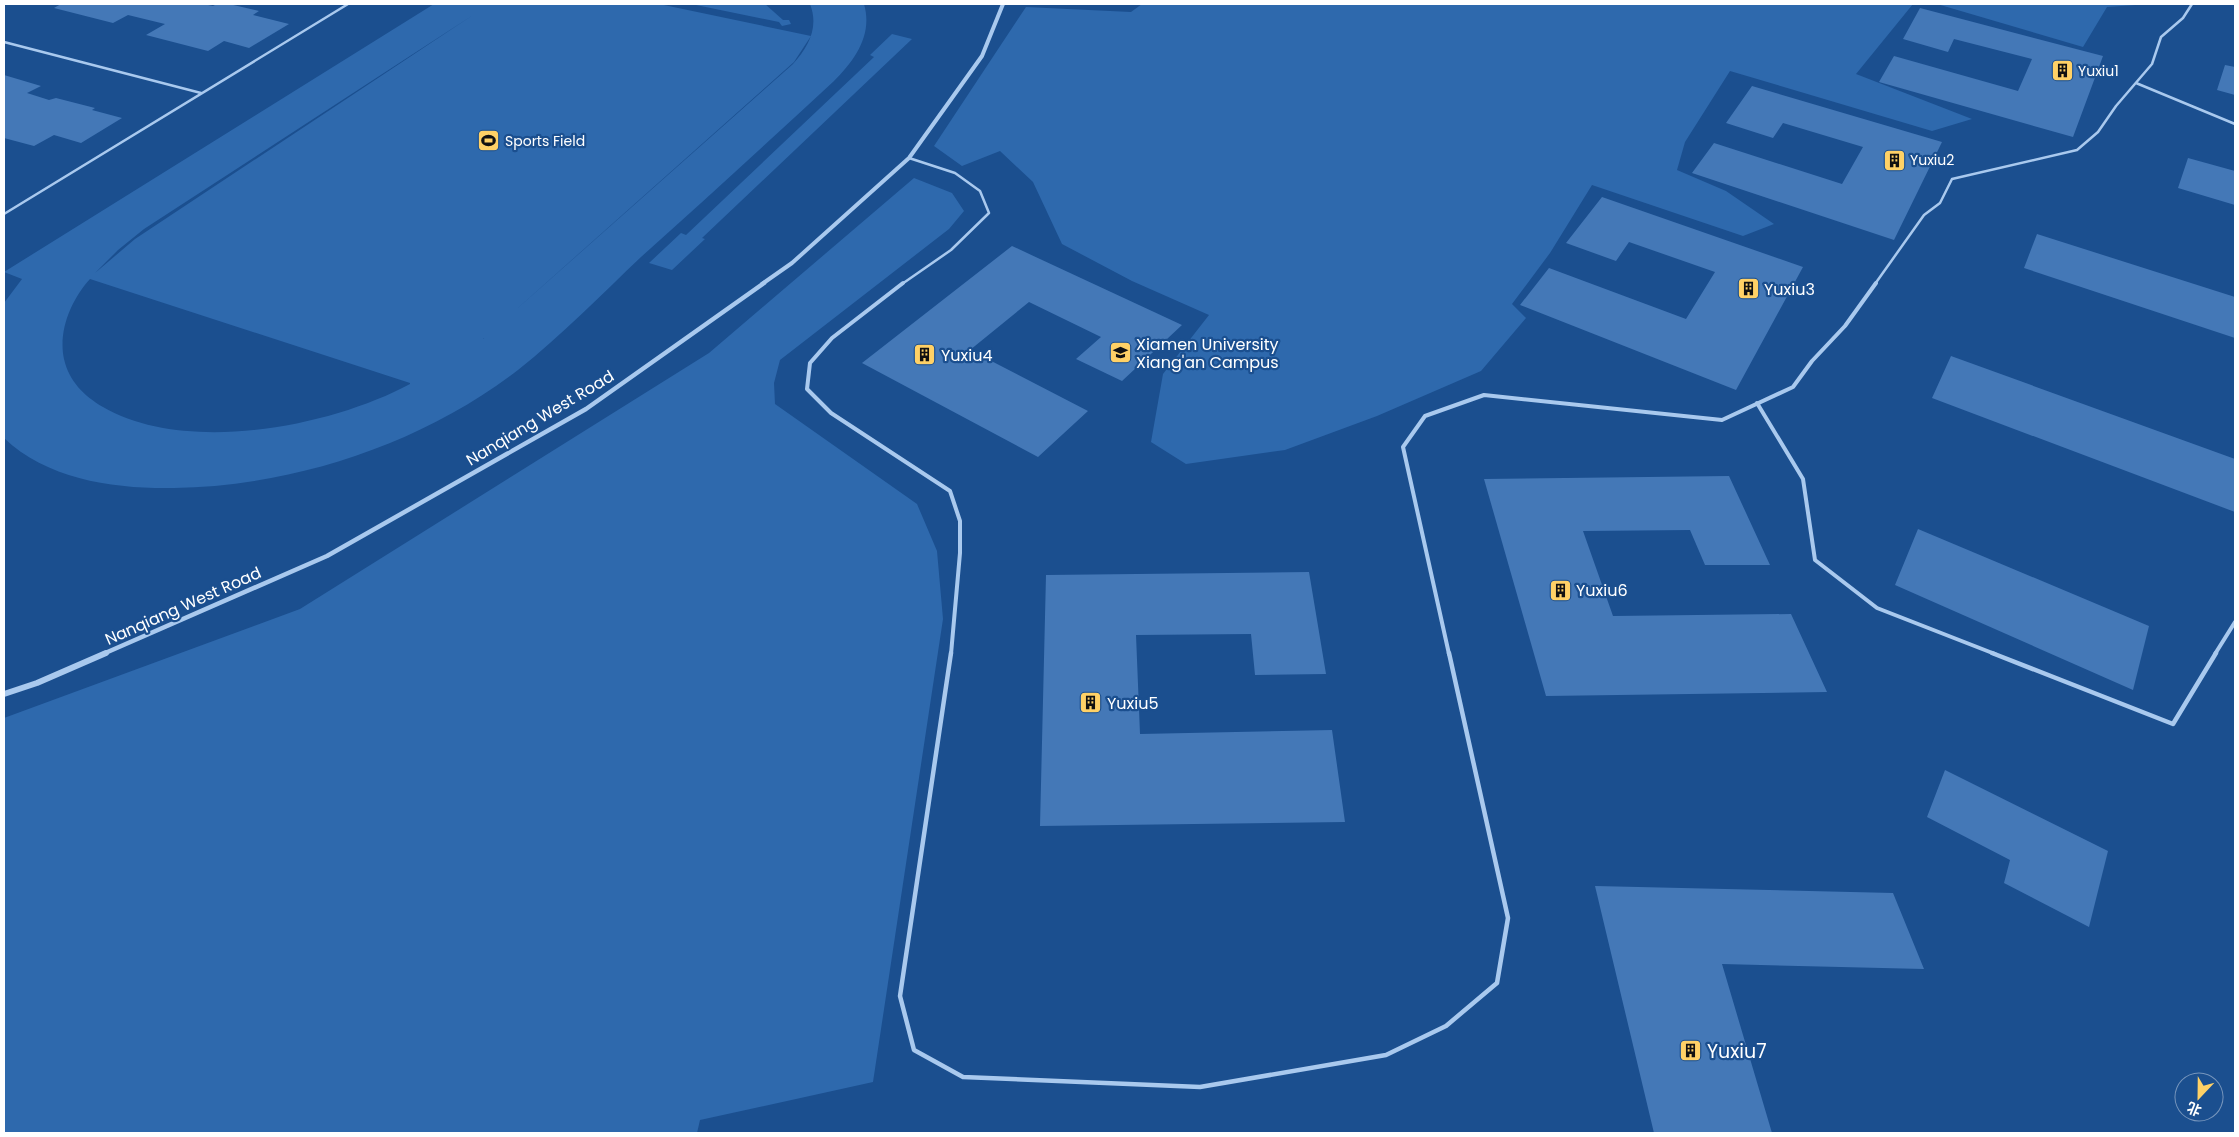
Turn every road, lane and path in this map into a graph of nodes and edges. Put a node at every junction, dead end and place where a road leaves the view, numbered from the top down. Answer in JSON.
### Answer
{"nodes":[{"id":1,"x":348,"y":4,"type":"edge"},
{"id":2,"x":1002,"y":4,"type":"edge"},
{"id":3,"x":2192,"y":4,"type":"edge"},
{"id":4,"x":4,"y":42,"type":"edge"},
{"id":5,"x":2136,"y":83,"type":"junction"},
{"id":6,"x":201,"y":93,"type":"junction"},
{"id":7,"x":2235,"y":124,"type":"edge"},
{"id":8,"x":909,"y":158,"type":"junction"},
{"id":9,"x":4,"y":214,"type":"edge"},
{"id":10,"x":1757,"y":403,"type":"junction"},
{"id":11,"x":2235,"y":622,"type":"edge"},
{"id":12,"x":4,"y":694,"type":"edge"}],
"edges":[{"from":1,"to":6,"type":"lane"},
{"from":2,"to":8,"type":"street","name":"Nanqiang West Road"},
{"from":3,"to":5,"type":"lane"},
{"from":4,"to":6,"type":"lane"},
{"from":5,"to":7,"type":"lane"},
{"from":5,"to":10,"type":"lane"},
{"from":6,"to":9,"type":"lane"},
{"from":8,"to":10,"type":"lane"},
{"from":8,"to":12,"type":"street","name":"Nanqiang West Road"},
{"from":10,"to":11,"type":"lane"}]}
